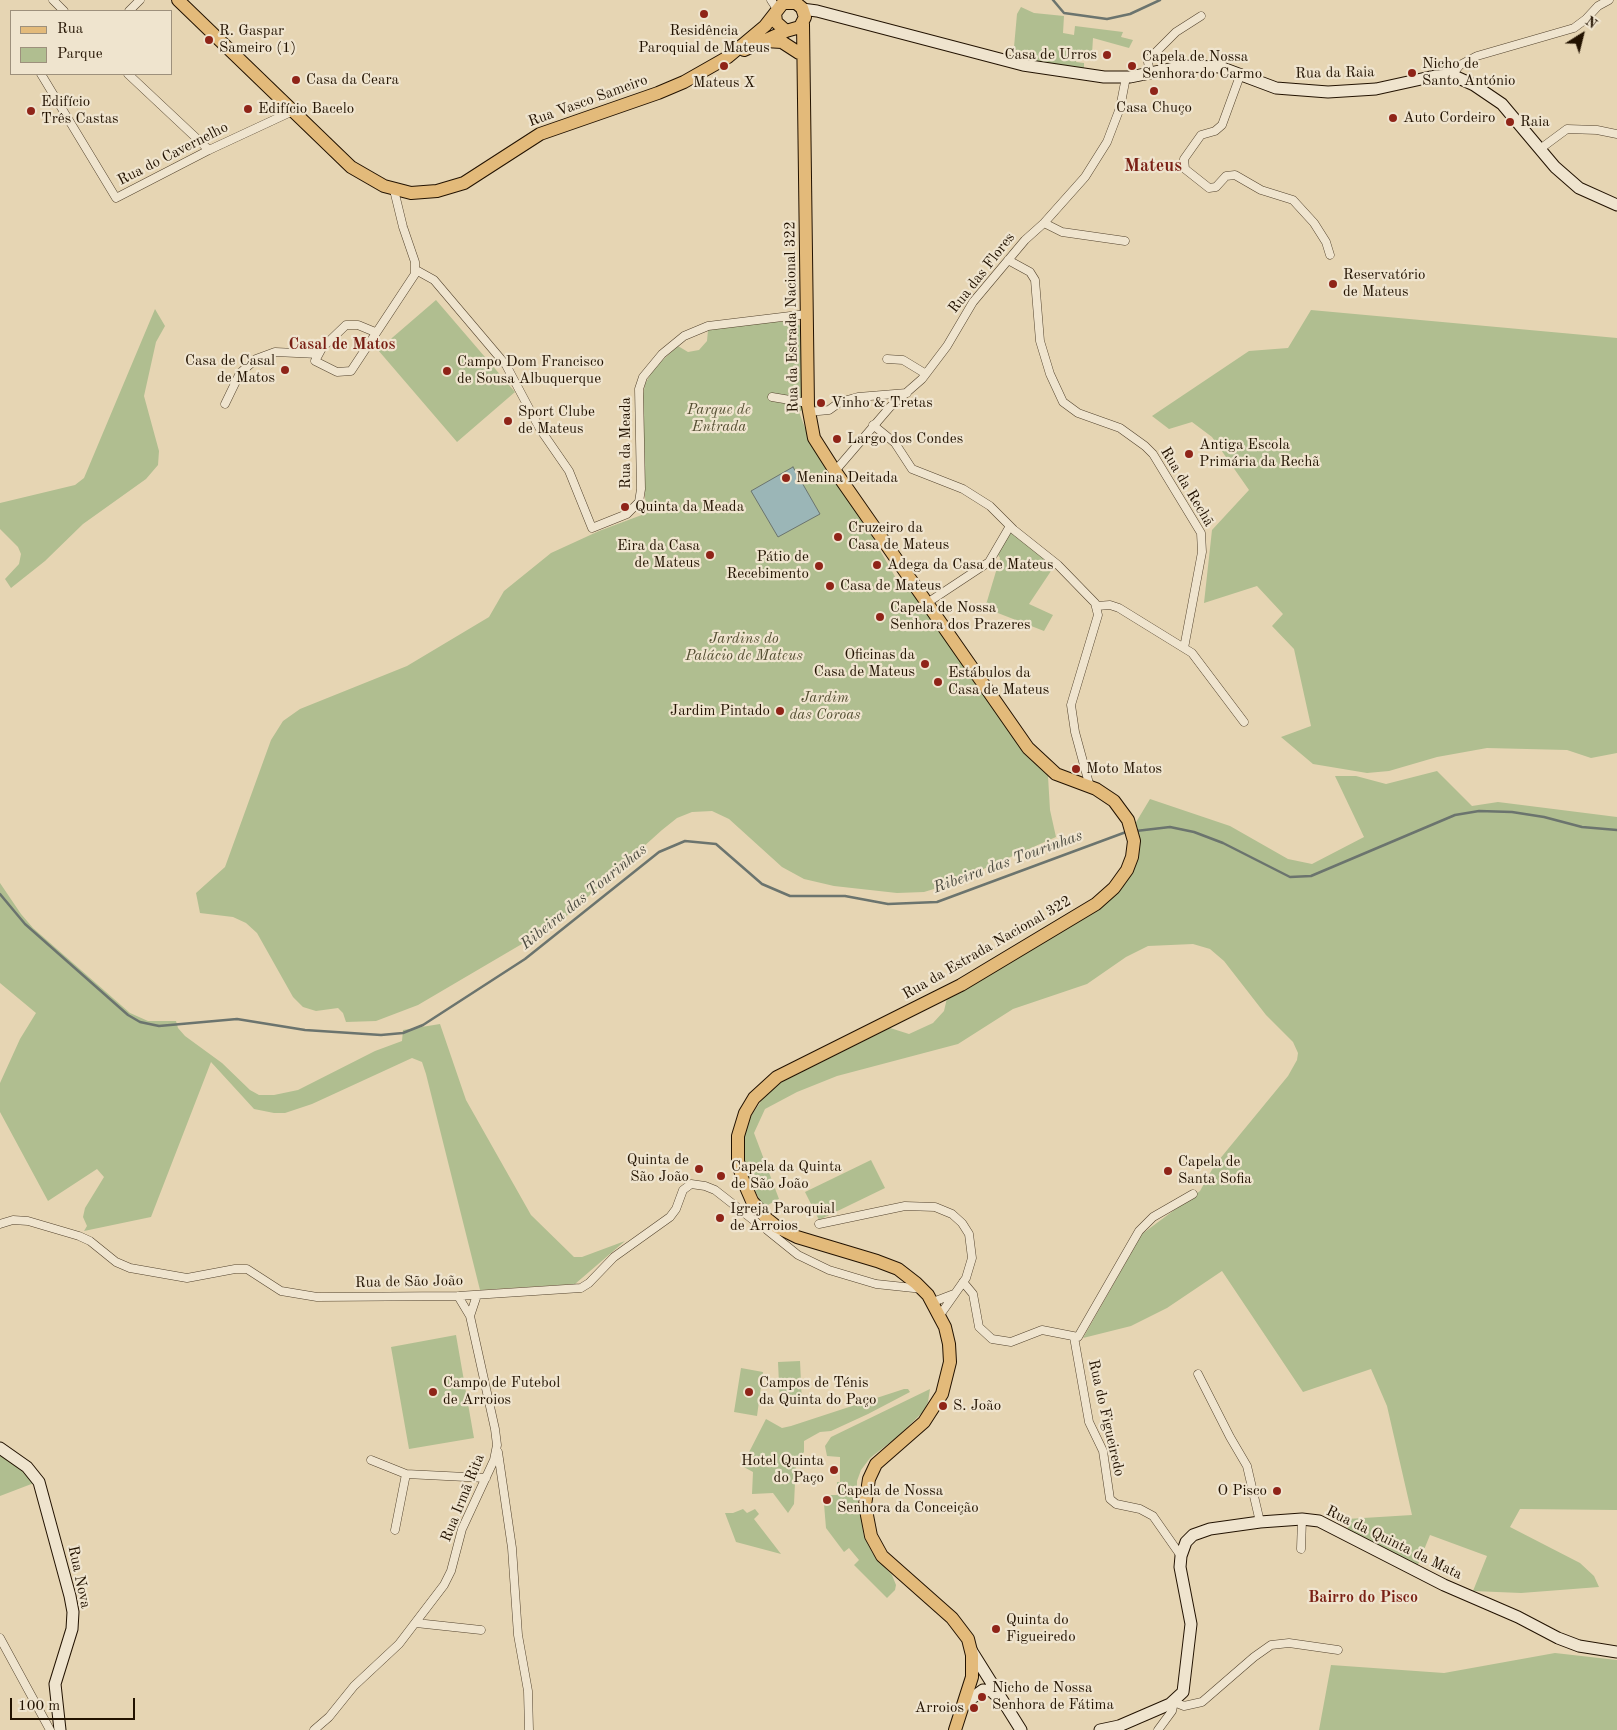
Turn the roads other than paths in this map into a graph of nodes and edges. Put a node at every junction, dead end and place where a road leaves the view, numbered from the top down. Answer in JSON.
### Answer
{"nodes":[{"id":1,"x":52,"y":0,"type":"edge"},
{"id":2,"x":140,"y":0,"type":"edge"},
{"id":3,"x":178,"y":0,"type":"edge"},
{"id":4,"x":814,"y":0,"type":"edge"},
{"id":5,"x":1609,"y":0,"type":"edge"},
{"id":6,"x":780,"y":4,"type":"edge"},
{"id":7,"x":63,"y":10,"type":"edge"},
{"id":8,"x":130,"y":10,"type":"edge"},
{"id":9,"x":803,"y":12,"type":"edge"},
{"id":10,"x":822,"y":12,"type":"junction"},
{"id":11,"x":835,"y":16,"type":"junction"},
{"id":12,"x":1201,"y":16,"type":"dead end"},
{"id":13,"x":788,"y":31,"type":"junction"},
{"id":14,"x":764,"y":41,"type":"junction"},
{"id":15,"x":799,"y":53,"type":"junction"},
{"id":16,"x":728,"y":57,"type":"junction"},
{"id":17,"x":1150,"y":73,"type":"junction"},
{"id":18,"x":1241,"y":74,"type":"junction"},
{"id":19,"x":42,"y":75,"type":"edge"},
{"id":20,"x":129,"y":75,"type":"edge"},
{"id":21,"x":1452,"y":75,"type":"junction"},
{"id":22,"x":1126,"y":77,"type":"junction"},
{"id":23,"x":805,"y":80,"type":"junction"},
{"id":24,"x":293,"y":111,"type":"junction"},
{"id":25,"x":1617,"y":134,"type":"edge"},
{"id":26,"x":1540,"y":149,"type":"junction"},
{"id":27,"x":208,"y":150,"type":"junction"},
{"id":28,"x":394,"y":190,"type":"junction"},
{"id":29,"x":1617,"y":205,"type":"edge"},
{"id":30,"x":1044,"y":223,"type":"junction"},
{"id":31,"x":1125,"y":241,"type":"dead end"},
{"id":32,"x":1330,"y":255,"type":"dead end"},
{"id":33,"x":1008,"y":260,"type":"junction"},
{"id":34,"x":416,"y":270,"type":"junction"},
{"id":35,"x":807,"y":314,"type":"junction"},
{"id":36,"x":375,"y":332,"type":"junction"},
{"id":37,"x":318,"y":354,"type":"junction"},
{"id":38,"x":887,"y":359,"type":"dead end"},
{"id":39,"x":926,"y":374,"type":"junction"},
{"id":40,"x":906,"y":393,"type":"junction"},
{"id":41,"x":772,"y":397,"type":"dead end"},
{"id":42,"x":225,"y":404,"type":"dead end"},
{"id":43,"x":808,"y":408,"type":"junction"},
{"id":44,"x":873,"y":426,"type":"junction"},
{"id":45,"x":834,"y":471,"type":"junction"},
{"id":46,"x":1010,"y":526,"type":"junction"},
{"id":47,"x":927,"y":602,"type":"junction"},
{"id":48,"x":1097,"y":606,"type":"junction"},
{"id":49,"x":1184,"y":648,"type":"junction"},
{"id":50,"x":1244,"y":722,"type":"dead end"},
{"id":51,"x":1090,"y":787,"type":"junction"},
{"id":52,"x":1193,"y":1194,"type":"dead end"},
{"id":53,"x":0,"y":1224,"type":"edge"},
{"id":54,"x":760,"y":1224,"type":"junction"},
{"id":55,"x":819,"y":1224,"type":"dead end"},
{"id":56,"x":782,"y":1230,"type":"junction"},
{"id":57,"x":963,"y":1282,"type":"junction"},
{"id":58,"x":923,"y":1289,"type":"junction"},
{"id":59,"x":954,"y":1294,"type":"junction"},
{"id":60,"x":477,"y":1295,"type":"junction"},
{"id":61,"x":458,"y":1296,"type":"junction"},
{"id":62,"x":933,"y":1302,"type":"junction"},
{"id":63,"x":940,"y":1315,"type":"junction"},
{"id":64,"x":470,"y":1316,"type":"junction"},
{"id":65,"x":1074,"y":1337,"type":"junction"},
{"id":66,"x":1198,"y":1374,"type":"dead end"},
{"id":67,"x":497,"y":1445,"type":"junction"},
{"id":68,"x":0,"y":1448,"type":"edge"},
{"id":69,"x":371,"y":1460,"type":"dead end"},
{"id":70,"x":406,"y":1474,"type":"junction"},
{"id":71,"x":486,"y":1478,"type":"junction"},
{"id":72,"x":1302,"y":1518,"type":"junction"},
{"id":73,"x":1260,"y":1522,"type":"junction"},
{"id":74,"x":395,"y":1530,"type":"dead end"},
{"id":75,"x":1301,"y":1549,"type":"dead end"},
{"id":76,"x":1181,"y":1556,"type":"junction"},
{"id":77,"x":416,"y":1623,"type":"junction"},
{"id":78,"x":481,"y":1630,"type":"dead end"},
{"id":79,"x":0,"y":1638,"type":"edge"},
{"id":80,"x":971,"y":1650,"type":"junction"},
{"id":81,"x":1338,"y":1650,"type":"dead end"},
{"id":82,"x":1617,"y":1652,"type":"edge"},
{"id":83,"x":972,"y":1677,"type":"junction"},
{"id":84,"x":996,"y":1692,"type":"junction"},
{"id":85,"x":1174,"y":1702,"type":"junction"},
{"id":86,"x":964,"y":1704,"type":"junction"},
{"id":87,"x":50,"y":1730,"type":"edge"},
{"id":88,"x":60,"y":1730,"type":"edge"},
{"id":89,"x":314,"y":1730,"type":"edge"},
{"id":90,"x":529,"y":1730,"type":"edge"},
{"id":91,"x":947,"y":1730,"type":"edge"},
{"id":92,"x":955,"y":1730,"type":"edge"},
{"id":93,"x":1021,"y":1730,"type":"edge"},
{"id":94,"x":1100,"y":1730,"type":"edge"},
{"id":95,"x":1158,"y":1730,"type":"edge"}],
"edges":[{"from":1,"to":7,"type":"street"},
{"from":2,"to":8,"type":"street"},
{"from":3,"to":24,"type":"main road","name":"Rua Vasco Sameiro"},
{"from":4,"to":10,"type":"street"},
{"from":5,"to":21,"type":"street"},
{"from":6,"to":9,"type":"main road"},
{"from":6,"to":13,"type":"main road"},
{"from":6,"to":16,"type":"main road"},
{"from":9,"to":10,"type":"street","name":"Rua da Raia"},
{"from":9,"to":11,"type":"street"},
{"from":9,"to":13,"type":"main road"},
{"from":9,"to":23,"type":"main road"},
{"from":10,"to":11,"type":"street","name":"Rua da Raia"},
{"from":11,"to":22,"type":"street","name":"Rua da Raia"},
{"from":12,"to":17,"type":"street"},
{"from":13,"to":14,"type":"main road"},
{"from":13,"to":15,"type":"main road"},
{"from":14,"to":15,"type":"main road"},
{"from":14,"to":16,"type":"main road"},
{"from":15,"to":23,"type":"main road"},
{"from":16,"to":28,"type":"main road","name":"Rua Vasco Sameiro"},
{"from":17,"to":18,"type":"street","name":"Rua da Raia"},
{"from":17,"to":22,"type":"street","name":"Rua da Raia"},
{"from":18,"to":21,"type":"street","name":"Rua da Raia"},
{"from":18,"to":32,"type":"street"},
{"from":19,"to":27,"type":"street","name":"Rua do Cavernelho"},
{"from":20,"to":27,"type":"street"},
{"from":21,"to":26,"type":"street"},
{"from":22,"to":30,"type":"street","name":"Rua das Flores"},
{"from":23,"to":35,"type":"main road","name":"Rua da Estrada Nacional 322"},
{"from":24,"to":27,"type":"street","name":"Rua do Cavernelho"},
{"from":24,"to":28,"type":"main road","name":"Rua Vasco Sameiro"},
{"from":25,"to":26,"type":"street"},
{"from":26,"to":29,"type":"street"},
{"from":28,"to":34,"type":"street"},
{"from":30,"to":31,"type":"street"},
{"from":30,"to":33,"type":"street","name":"Rua das Flores"},
{"from":33,"to":39,"type":"street","name":"Rua das Flores"},
{"from":33,"to":49,"type":"street","name":"Rua da Rechã"},
{"from":34,"to":35,"type":"street","name":"Rua da Meada"},
{"from":34,"to":36,"type":"street"},
{"from":35,"to":43,"type":"main road","name":"Rua da Estrada Nacional 322"},
{"from":36,"to":37,"type":"street"},
{"from":36,"to":37,"type":"street"},
{"from":37,"to":42,"type":"street"},
{"from":38,"to":39,"type":"street"},
{"from":39,"to":40,"type":"street","name":"Rua das Flores"},
{"from":40,"to":43,"type":"street"},
{"from":40,"to":44,"type":"street","name":"Rua das Flores"},
{"from":41,"to":43,"type":"street"},
{"from":43,"to":45,"type":"main road","name":"Rua da Estrada Nacional 322"},
{"from":44,"to":45,"type":"street","name":"Rua das Flores"},
{"from":44,"to":46,"type":"street"},
{"from":45,"to":47,"type":"main road","name":"Rua da Estrada Nacional 322"},
{"from":46,"to":47,"type":"street"},
{"from":46,"to":48,"type":"street"},
{"from":47,"to":51,"type":"main road","name":"Rua da Estrada Nacional 322"},
{"from":48,"to":49,"type":"street"},
{"from":48,"to":51,"type":"street"},
{"from":49,"to":50,"type":"street"},
{"from":51,"to":56,"type":"main road","name":"Rua da Estrada Nacional 322"},
{"from":52,"to":65,"type":"street"},
{"from":53,"to":61,"type":"street","name":"Rua de São João"},
{"from":54,"to":56,"type":"street","name":"Rua de São João"},
{"from":54,"to":58,"type":"street"},
{"from":54,"to":60,"type":"street","name":"Rua de São João"},
{"from":55,"to":57,"type":"street"},
{"from":56,"to":58,"type":"main road","name":"Rua da Estrada Nacional 322"},
{"from":57,"to":59,"type":"street"},
{"from":57,"to":65,"type":"street"},
{"from":58,"to":62,"type":"main road","name":"Rua da Estrada Nacional 322"},
{"from":59,"to":62,"type":"street"},
{"from":59,"to":63,"type":"street"},
{"from":60,"to":61,"type":"street","name":"Rua de São João"},
{"from":60,"to":64,"type":"street"},
{"from":61,"to":64,"type":"street"},
{"from":62,"to":63,"type":"main road","name":"Rua da Estrada Nacional 322"},
{"from":63,"to":80,"type":"main road","name":"Rua da Estrada Nacional 322"},
{"from":64,"to":67,"type":"street","name":"Rua Irmã Rita"},
{"from":65,"to":76,"type":"street","name":"Rua do Figueiredo"},
{"from":66,"to":73,"type":"street"},
{"from":67,"to":71,"type":"street","name":"Rua Irmã Rita"},
{"from":67,"to":90,"type":"street"},
{"from":68,"to":88,"type":"street","name":"Rua Nova"},
{"from":69,"to":70,"type":"street"},
{"from":70,"to":71,"type":"street"},
{"from":70,"to":74,"type":"street"},
{"from":71,"to":77,"type":"street","name":"Rua Irmã Rita"},
{"from":72,"to":73,"type":"street","name":"Rua da Quinta da Mata"},
{"from":72,"to":75,"type":"street"},
{"from":72,"to":82,"type":"street","name":"Rua da Quinta da Mata"},
{"from":73,"to":76,"type":"street","name":"Rua da Quinta da Mata"},
{"from":76,"to":85,"type":"street"},
{"from":77,"to":78,"type":"street"},
{"from":77,"to":89,"type":"street","name":"Rua Irmã Rita"},
{"from":79,"to":87,"type":"street"},
{"from":80,"to":83,"type":"main road","name":"Rua da Estrada Nacional 322"},
{"from":80,"to":84,"type":"street"},
{"from":81,"to":85,"type":"street"},
{"from":83,"to":84,"type":"street"},
{"from":83,"to":86,"type":"main road","name":"Rua da Estrada Nacional 322"},
{"from":84,"to":86,"type":"street"},
{"from":84,"to":93,"type":"street"},
{"from":85,"to":94,"type":"street"},
{"from":85,"to":95,"type":"street"},
{"from":86,"to":92,"type":"main road","name":"Rua da Estrada Nacional 322"},
{"from":91,"to":92,"type":"street"}]}
